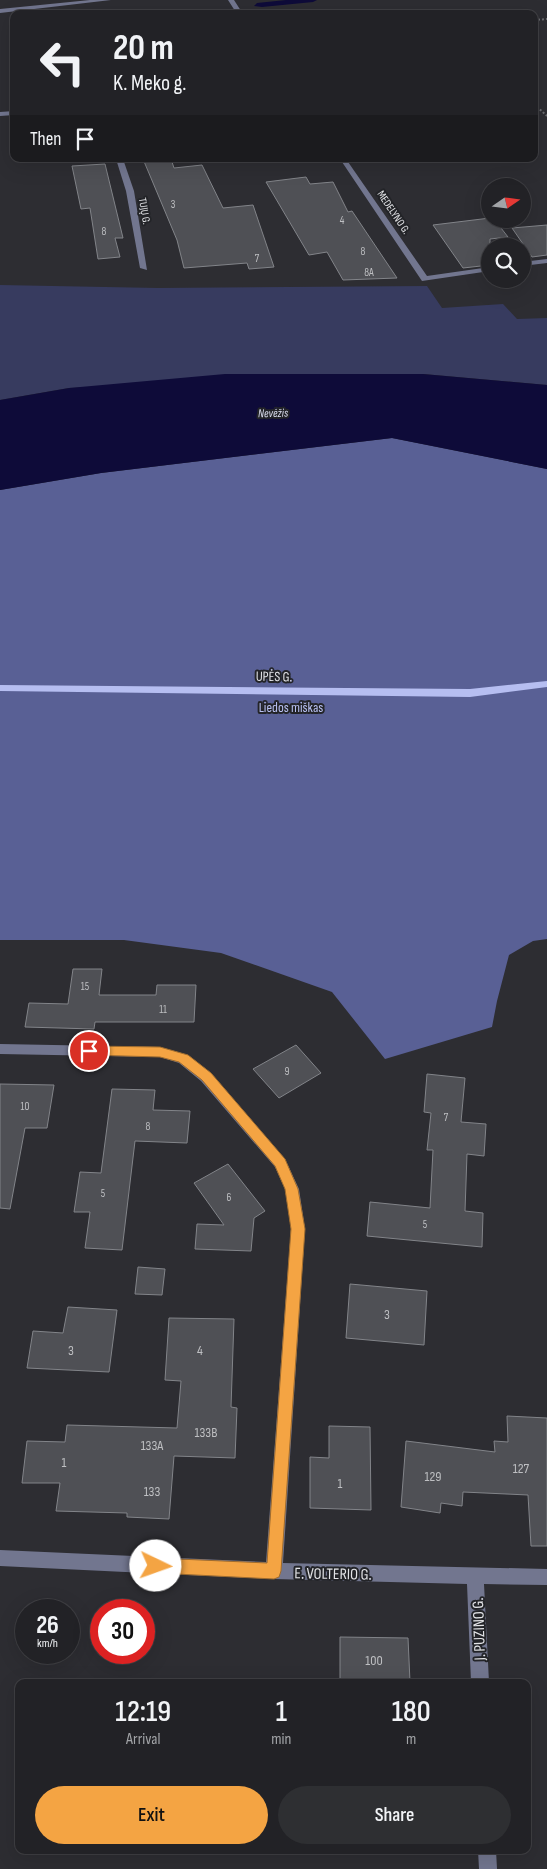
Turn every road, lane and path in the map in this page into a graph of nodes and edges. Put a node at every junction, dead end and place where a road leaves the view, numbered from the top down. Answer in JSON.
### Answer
{"nodes":[{"id":1,"x":108,"y":0,"type":"edge"},
{"id":2,"x":0,"y":11,"type":"edge"},
{"id":3,"x":120,"y":162,"type":"edge"},
{"id":4,"x":345,"y":162,"type":"edge"},
{"id":5,"x":547,"y":261,"type":"edge"},
{"id":6,"x":531,"y":263,"type":"edge"},
{"id":7,"x":144,"y":268,"type":"dead end"},
{"id":8,"x":481,"y":270,"type":"edge"},
{"id":9,"x":547,"y":684,"type":"edge"},
{"id":10,"x":0,"y":688,"type":"edge"},
{"id":11,"x":0,"y":1049,"type":"edge"},
{"id":12,"x":0,"y":1558,"type":"edge"},
{"id":13,"x":274,"y":1571,"type":"junction"},
{"id":14,"x":475,"y":1576,"type":"junction"},
{"id":15,"x":547,"y":1578,"type":"edge"},
{"id":16,"x":480,"y":1679,"type":"edge"},
{"id":17,"x":487,"y":1854,"type":"edge"},
{"id":18,"x":488,"y":1869,"type":"edge"}],
"edges":[{"from":1,"to":2,"type":"street"},
{"from":3,"to":7,"type":"street","name":"TUJŲ G."},
{"from":4,"to":8,"type":"street","name":"MEDELYNO G."},
{"from":5,"to":6,"type":"street"},
{"from":9,"to":10,"type":"main road","name":"UPĖS G."},
{"from":11,"to":13,"type":"street"},
{"from":12,"to":13,"type":"street","name":"E. VOLTERIO G."},
{"from":13,"to":14,"type":"street","name":"E. VOLTERIO G."},
{"from":14,"to":15,"type":"street","name":"E. VOLTERIO G."},
{"from":14,"to":16,"type":"street","name":"J. PUZINO G."},
{"from":17,"to":18,"type":"street"}]}
